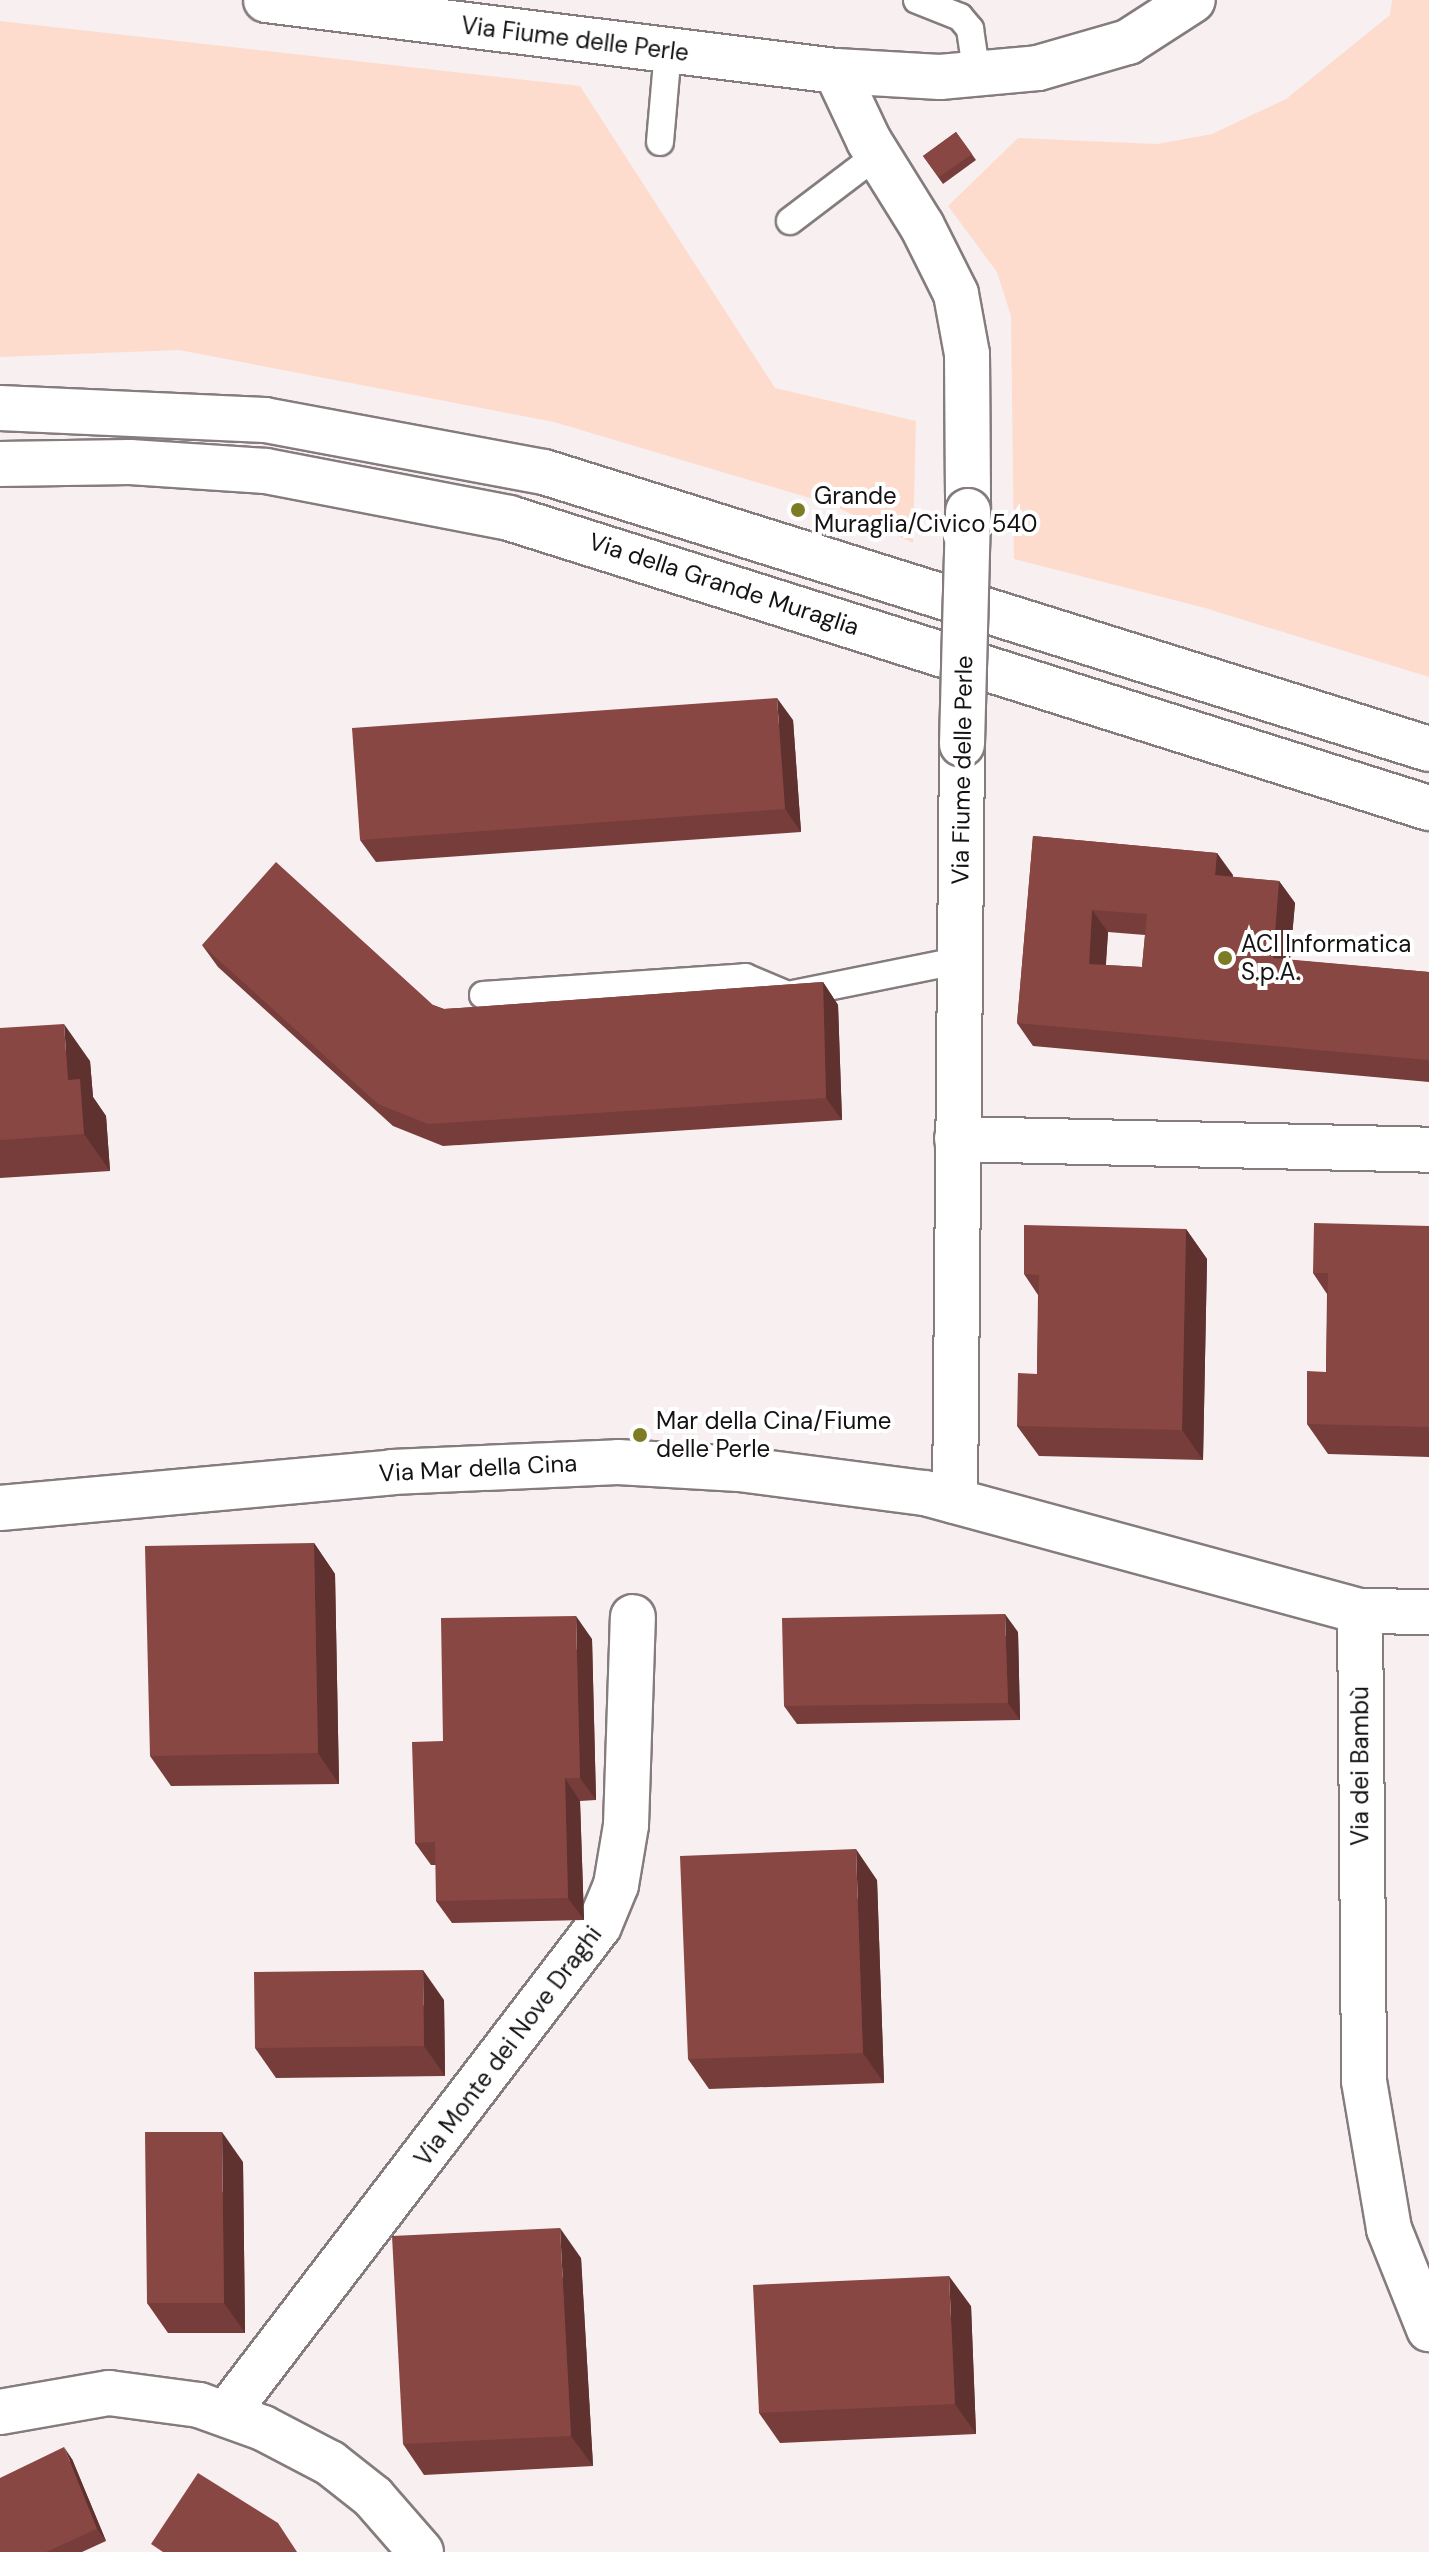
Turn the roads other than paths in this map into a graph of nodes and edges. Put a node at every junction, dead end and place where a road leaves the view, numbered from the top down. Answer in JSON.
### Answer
{"nodes":[{"id":1,"x":266,"y":0,"type":"edge"},
{"id":2,"x":917,"y":0,"type":"edge"},
{"id":3,"x":1193,"y":0,"type":"edge"},
{"id":4,"x":668,"y":50,"type":"junction"},
{"id":5,"x":836,"y":71,"type":"junction"},
{"id":6,"x":977,"y":76,"type":"junction"},
{"id":7,"x":660,"y":142,"type":"dead end"},
{"id":8,"x":877,"y":155,"type":"junction"},
{"id":9,"x":790,"y":221,"type":"dead end"},
{"id":10,"x":0,"y":408,"type":"edge"},
{"id":11,"x":0,"y":464,"type":"edge"},
{"id":12,"x":1429,"y":749,"type":"edge"},
{"id":13,"x":1429,"y":808,"type":"edge"},
{"id":14,"x":957,"y":961,"type":"junction"},
{"id":15,"x":483,"y":995,"type":"dead end"},
{"id":16,"x":957,"y":1139,"type":"junction"},
{"id":17,"x":1429,"y":1150,"type":"edge"},
{"id":18,"x":955,"y":1501,"type":"junction"},
{"id":19,"x":0,"y":1508,"type":"edge"},
{"id":20,"x":1360,"y":1611,"type":"junction"},
{"id":21,"x":1429,"y":1612,"type":"edge"},
{"id":22,"x":633,"y":1617,"type":"dead end"},
{"id":23,"x":1429,"y":2329,"type":"edge"},
{"id":24,"x":0,"y":2412,"type":"edge"},
{"id":25,"x":226,"y":2414,"type":"junction"},
{"id":26,"x":421,"y":2552,"type":"edge"}],
"edges":[{"from":1,"to":4,"type":"street","name":"Via Fiume delle Perle"},
{"from":2,"to":6,"type":"lane"},
{"from":3,"to":6,"type":"street","name":"Via Fiume delle Perle"},
{"from":4,"to":5,"type":"street","name":"Via Fiume delle Perle"},
{"from":4,"to":7,"type":"lane"},
{"from":5,"to":6,"type":"street","name":"Via Fiume delle Perle"},
{"from":5,"to":8,"type":"street","name":"Via Fiume delle Perle"},
{"from":8,"to":9,"type":"lane"},
{"from":8,"to":14,"type":"street","name":"Via Fiume delle Perle","bridge":true},
{"from":10,"to":12,"type":"street"},
{"from":11,"to":13,"type":"street","name":"Via della Grande Muraglia"},
{"from":14,"to":15,"type":"lane"},
{"from":14,"to":16,"type":"street","name":"Via Fiume delle Perle"},
{"from":16,"to":17,"type":"street"},
{"from":16,"to":18,"type":"street","name":"Via Fiume delle Perle"},
{"from":18,"to":19,"type":"street","name":"Via Mar della Cina"},
{"from":18,"to":20,"type":"street"},
{"from":20,"to":21,"type":"street"},
{"from":20,"to":23,"type":"street","name":"Via dei Bambù"},
{"from":22,"to":25,"type":"street","name":"Via Monte dei Nove Draghi"},
{"from":24,"to":25,"type":"street"},
{"from":25,"to":26,"type":"street"}]}
